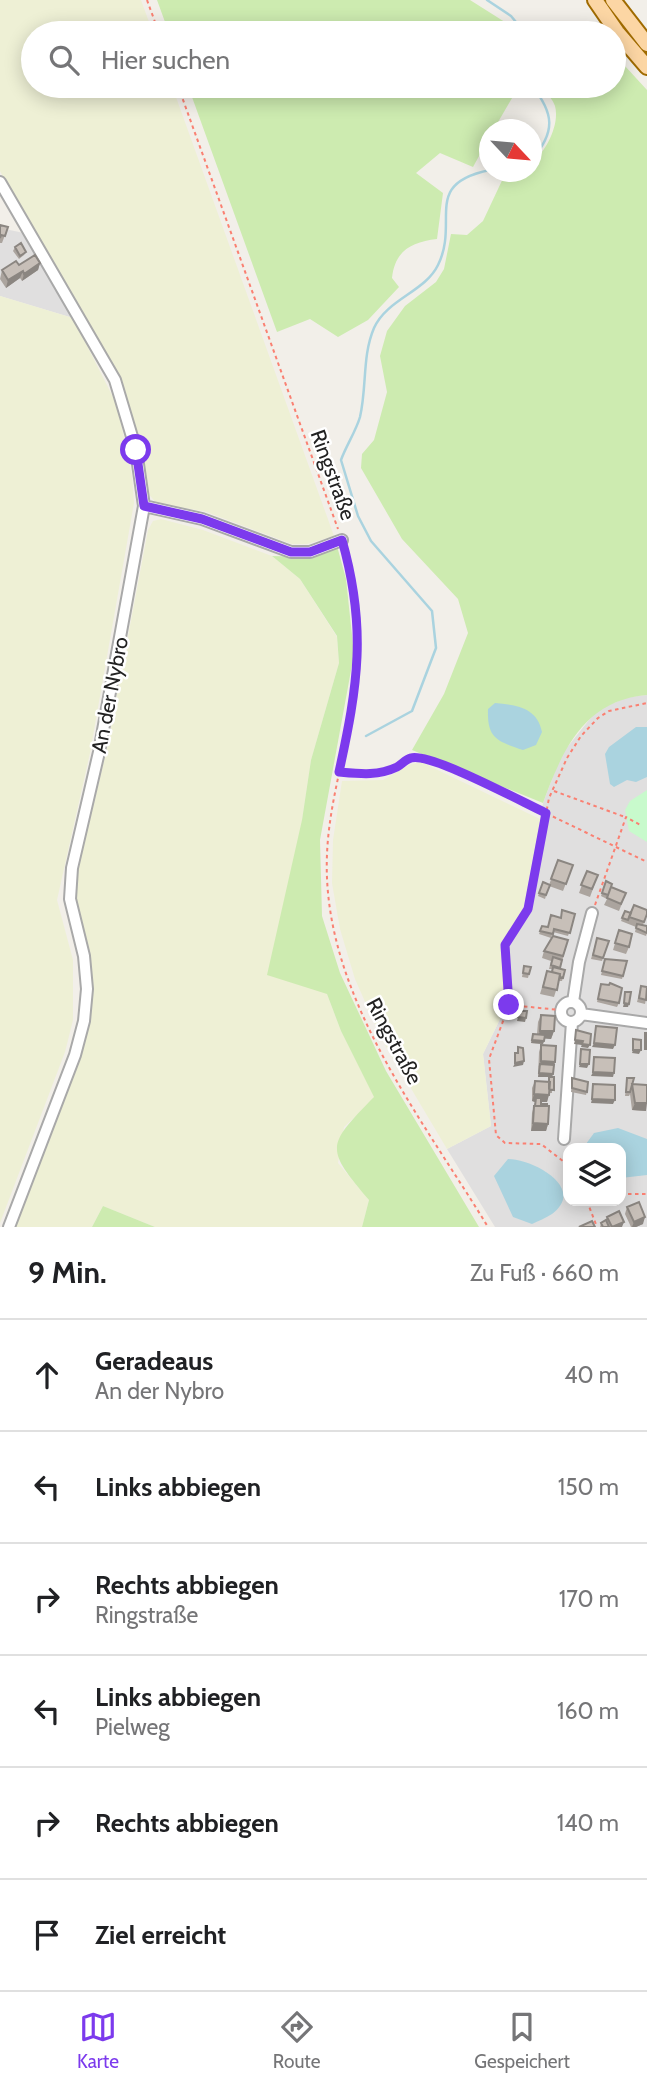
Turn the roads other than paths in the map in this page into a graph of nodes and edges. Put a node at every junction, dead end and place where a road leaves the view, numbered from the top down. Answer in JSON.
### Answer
{"nodes":[{"id":1,"x":595,"y":0,"type":"edge"},
{"id":2,"x":613,"y":0,"type":"edge"},
{"id":3,"x":609,"y":21,"type":"edge"},
{"id":4,"x":626,"y":42,"type":"edge"},
{"id":5,"x":647,"y":44,"type":"edge"},
{"id":6,"x":647,"y":67,"type":"edge"},
{"id":7,"x":0,"y":182,"type":"edge"},
{"id":8,"x":144,"y":506,"type":"junction"},
{"id":9,"x":342,"y":540,"type":"road end"},
{"id":10,"x":592,"y":913,"type":"road end"},
{"id":11,"x":573,"y":1002,"type":"junction"},
{"id":12,"x":576,"y":1018,"type":"junction"},
{"id":13,"x":647,"y":1024,"type":"edge"},
{"id":14,"x":564,"y":1139,"type":"dead end"},
{"id":15,"x":9,"y":1227,"type":"edge"}],
"edges":[{"from":1,"to":3,"type":"main road"},
{"from":2,"to":5,"type":"main road"},
{"from":4,"to":6,"type":"main road"},
{"from":7,"to":8,"type":"street","name":"An der Nybro"},
{"from":8,"to":9,"type":"street"},
{"from":8,"to":15,"type":"street","name":"An der Nybro"},
{"from":10,"to":11,"type":"street"},
{"from":11,"to":12,"type":"street"},
{"from":11,"to":12,"type":"street"},
{"from":12,"to":13,"type":"street"},
{"from":12,"to":14,"type":"street"}]}
